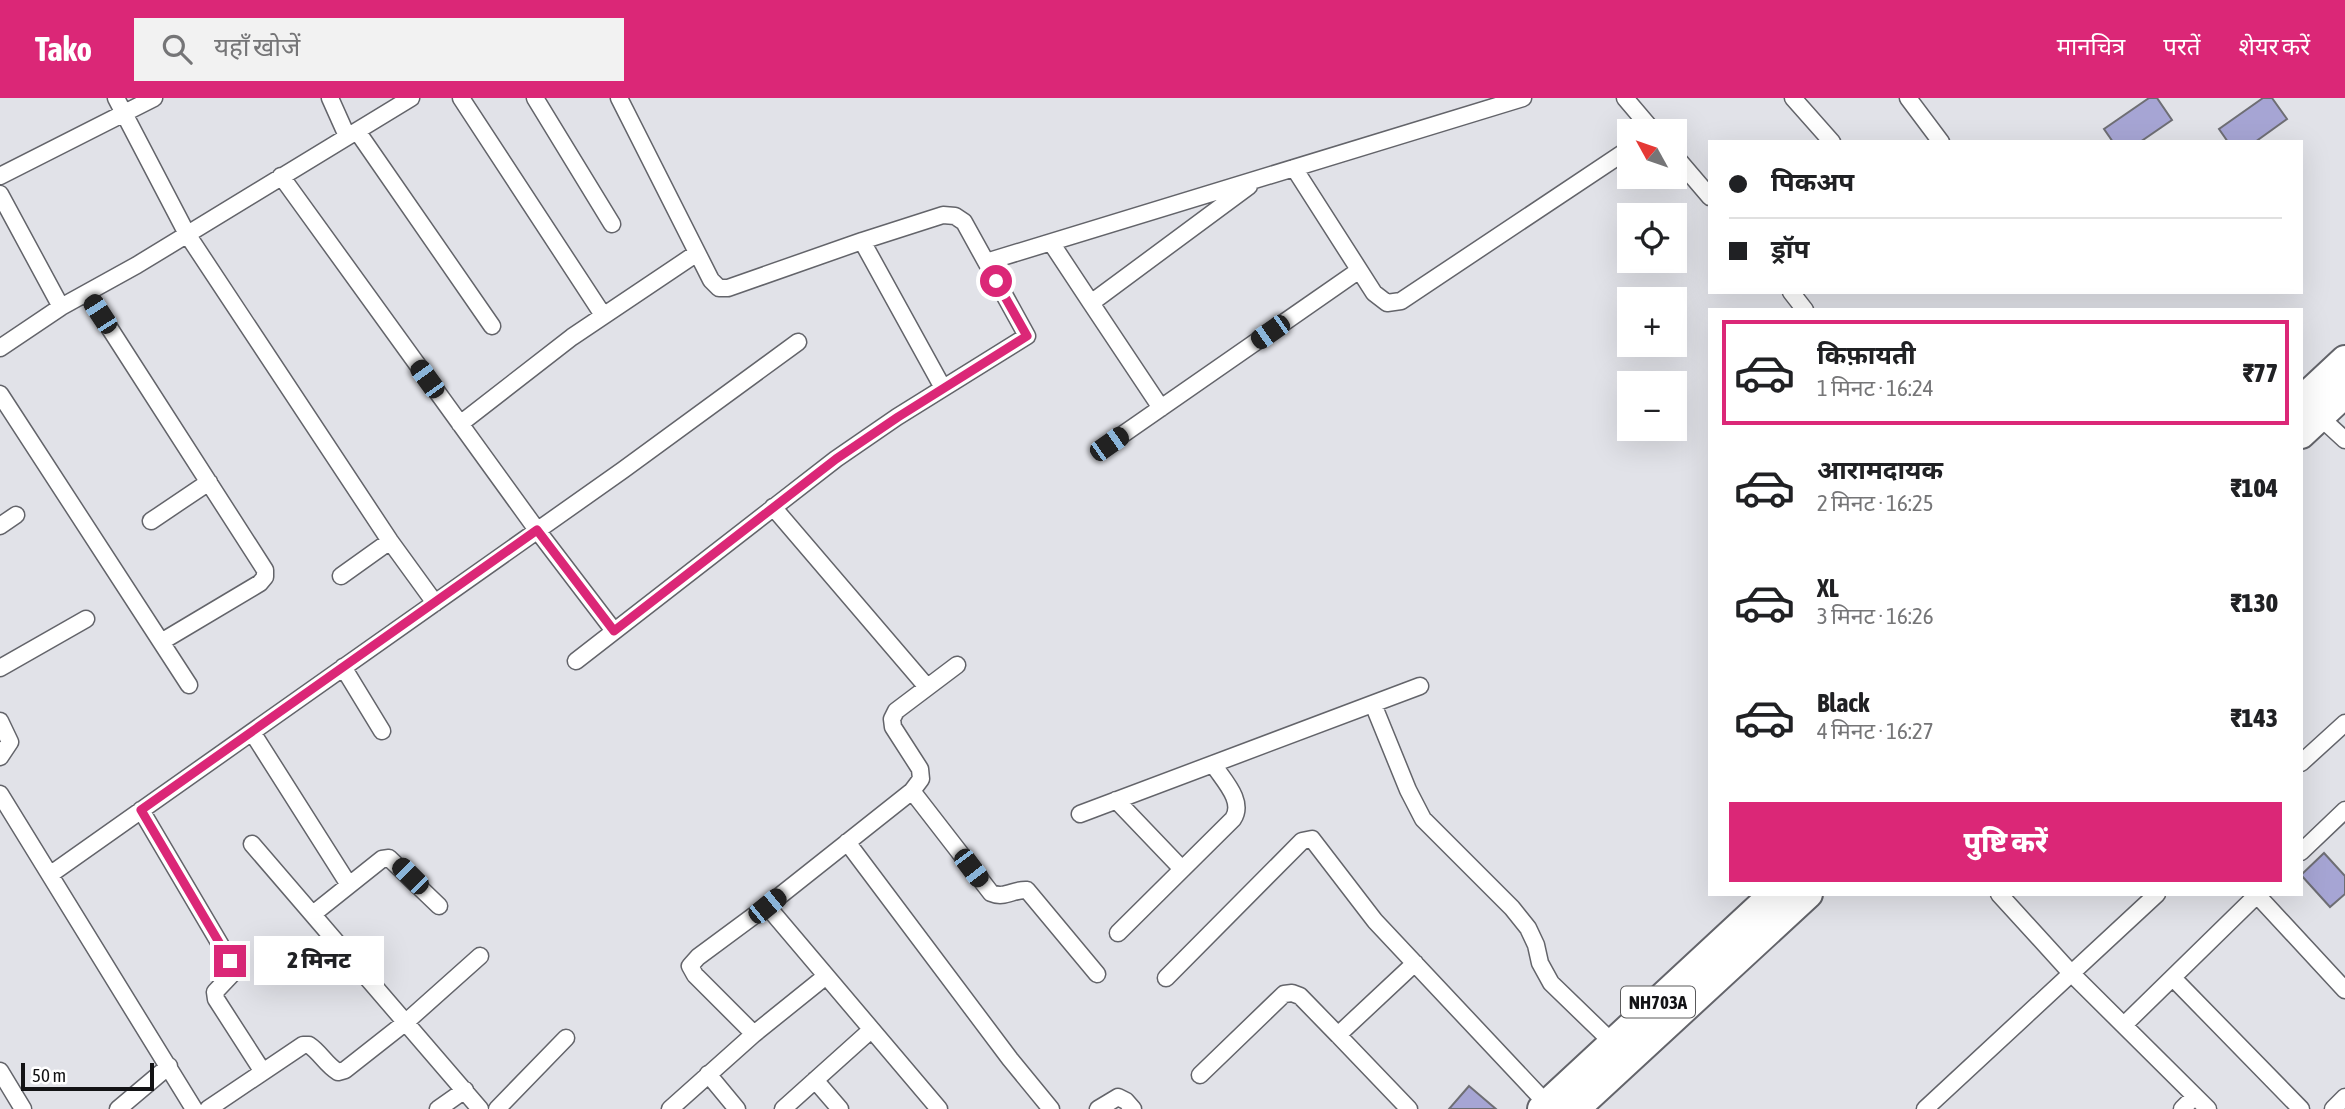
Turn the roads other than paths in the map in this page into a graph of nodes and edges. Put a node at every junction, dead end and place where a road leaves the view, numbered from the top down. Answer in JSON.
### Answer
{"nodes":[{"id":1,"x":116,"y":98,"type":"edge"},
{"id":2,"x":154,"y":98,"type":"edge"},
{"id":3,"x":330,"y":98,"type":"edge"},
{"id":4,"x":411,"y":98,"type":"edge"},
{"id":5,"x":461,"y":98,"type":"edge"},
{"id":6,"x":535,"y":98,"type":"edge"},
{"id":7,"x":619,"y":98,"type":"edge"},
{"id":8,"x":1523,"y":98,"type":"edge"},
{"id":9,"x":1625,"y":98,"type":"edge"},
{"id":10,"x":1793,"y":98,"type":"edge"},
{"id":11,"x":1908,"y":98,"type":"edge"},
{"id":12,"x":124,"y":113,"type":"junction"},
{"id":13,"x":1643,"y":119,"type":"edge"},
{"id":14,"x":352,"y":134,"type":"junction"},
{"id":15,"x":1830,"y":140,"type":"edge"},
{"id":16,"x":1940,"y":140,"type":"edge"},
{"id":17,"x":1617,"y":157,"type":"edge"},
{"id":18,"x":1294,"y":169,"type":"junction"},
{"id":19,"x":1687,"y":170,"type":"edge"},
{"id":20,"x":0,"y":176,"type":"edge"},
{"id":21,"x":281,"y":176,"type":"junction"},
{"id":22,"x":1259,"y":179,"type":"junction"},
{"id":23,"x":0,"y":194,"type":"edge"},
{"id":24,"x":1708,"y":195,"type":"edge"},
{"id":25,"x":612,"y":224,"type":"dead end"},
{"id":26,"x":187,"y":234,"type":"junction"},
{"id":27,"x":862,"y":241,"type":"junction"},
{"id":28,"x":1052,"y":244,"type":"junction"},
{"id":29,"x":697,"y":253,"type":"junction"},
{"id":30,"x":986,"y":262,"type":"junction"},
{"id":31,"x":1358,"y":271,"type":"junction"},
{"id":32,"x":87,"y":293,"type":"junction"},
{"id":33,"x":1793,"y":294,"type":"edge"},
{"id":34,"x":1091,"y":303,"type":"junction"},
{"id":35,"x":61,"y":307,"type":"junction"},
{"id":36,"x":1803,"y":308,"type":"edge"},
{"id":37,"x":603,"y":315,"type":"junction"},
{"id":38,"x":492,"y":326,"type":"dead end"},
{"id":39,"x":798,"y":342,"type":"dead end"},
{"id":40,"x":0,"y":348,"type":"edge"},
{"id":41,"x":2345,"y":360,"type":"edge"},
{"id":42,"x":943,"y":388,"type":"junction"},
{"id":43,"x":0,"y":394,"type":"edge"},
{"id":44,"x":1161,"y":408,"type":"junction"},
{"id":45,"x":2325,"y":409,"type":"edge"},
{"id":46,"x":460,"y":424,"type":"junction"},
{"id":47,"x":2345,"y":440,"type":"edge"},
{"id":48,"x":1109,"y":444,"type":"dead end"},
{"id":49,"x":209,"y":482,"type":"junction"},
{"id":50,"x":773,"y":507,"type":"junction"},
{"id":51,"x":16,"y":515,"type":"dead end"},
{"id":52,"x":151,"y":520,"type":"dead end"},
{"id":53,"x":0,"y":526,"type":"edge"},
{"id":54,"x":537,"y":530,"type":"junction"},
{"id":55,"x":390,"y":541,"type":"junction"},
{"id":56,"x":341,"y":576,"type":"dead end"},
{"id":57,"x":435,"y":603,"type":"junction"},
{"id":58,"x":86,"y":619,"type":"dead end"},
{"id":59,"x":614,"y":631,"type":"junction"},
{"id":60,"x":161,"y":642,"type":"junction"},
{"id":61,"x":576,"y":660,"type":"dead end"},
{"id":62,"x":957,"y":665,"type":"dead end"},
{"id":63,"x":343,"y":667,"type":"junction"},
{"id":64,"x":0,"y":668,"type":"edge"},
{"id":65,"x":189,"y":685,"type":"dead end"},
{"id":66,"x":1420,"y":686,"type":"dead end"},
{"id":67,"x":927,"y":687,"type":"junction"},
{"id":68,"x":1373,"y":704,"type":"junction"},
{"id":69,"x":0,"y":721,"type":"edge"},
{"id":70,"x":2345,"y":723,"type":"edge"},
{"id":71,"x":382,"y":731,"type":"dead end"},
{"id":72,"x":252,"y":732,"type":"junction"},
{"id":73,"x":0,"y":757,"type":"edge"},
{"id":74,"x":2303,"y":760,"type":"edge"},
{"id":75,"x":1213,"y":764,"type":"junction"},
{"id":76,"x":912,"y":791,"type":"junction"},
{"id":77,"x":0,"y":794,"type":"edge"},
{"id":78,"x":1116,"y":800,"type":"junction"},
{"id":79,"x":141,"y":810,"type":"junction"},
{"id":80,"x":2345,"y":810,"type":"edge"},
{"id":81,"x":1080,"y":814,"type":"dead end"},
{"id":82,"x":847,"y":842,"type":"junction"},
{"id":83,"x":252,"y":844,"type":"dead end"},
{"id":84,"x":2303,"y":850,"type":"edge"},
{"id":85,"x":1182,"y":869,"type":"junction"},
{"id":86,"x":51,"y":874,"type":"junction"},
{"id":87,"x":349,"y":885,"type":"junction"},
{"id":88,"x":1772,"y":896,"type":"edge"},
{"id":89,"x":1806,"y":896,"type":"edge"},
{"id":90,"x":2001,"y":896,"type":"edge"},
{"id":91,"x":2155,"y":896,"type":"edge"},
{"id":92,"x":2257,"y":896,"type":"edge"},
{"id":93,"x":2259,"y":896,"type":"edge"},
{"id":94,"x":439,"y":906,"type":"dead end"},
{"id":95,"x":767,"y":906,"type":"junction"},
{"id":96,"x":313,"y":914,"type":"junction"},
{"id":97,"x":1118,"y":933,"type":"dead end"},
{"id":98,"x":480,"y":956,"type":"dead end"},
{"id":99,"x":1415,"y":963,"type":"junction"},
{"id":100,"x":2071,"y":973,"type":"junction"},
{"id":101,"x":1097,"y":974,"type":"dead end"},
{"id":102,"x":826,"y":976,"type":"junction"},
{"id":103,"x":1166,"y":978,"type":"dead end"},
{"id":104,"x":2173,"y":978,"type":"junction"},
{"id":105,"x":2345,"y":990,"type":"edge"},
{"id":106,"x":406,"y":1022,"type":"junction"},
{"id":107,"x":2124,"y":1025,"type":"junction"},
{"id":108,"x":871,"y":1030,"type":"junction"},
{"id":109,"x":754,"y":1034,"type":"junction"},
{"id":110,"x":1338,"y":1035,"type":"junction"},
{"id":111,"x":566,"y":1038,"type":"dead end"},
{"id":112,"x":1613,"y":1043,"type":"junction"},
{"id":113,"x":169,"y":1066,"type":"junction"},
{"id":114,"x":0,"y":1071,"type":"edge"},
{"id":115,"x":262,"y":1072,"type":"junction"},
{"id":116,"x":708,"y":1074,"type":"junction"},
{"id":117,"x":1200,"y":1075,"type":"dead end"},
{"id":118,"x":815,"y":1080,"type":"junction"},
{"id":119,"x":465,"y":1090,"type":"junction"},
{"id":120,"x":2195,"y":1096,"type":"junction"},
{"id":121,"x":2345,"y":1097,"type":"edge"},
{"id":122,"x":1544,"y":1106,"type":"edge"},
{"id":123,"x":23,"y":1109,"type":"edge"},
{"id":124,"x":118,"y":1109,"type":"edge"},
{"id":125,"x":194,"y":1109,"type":"edge"},
{"id":126,"x":208,"y":1109,"type":"edge"},
{"id":127,"x":438,"y":1109,"type":"edge"},
{"id":128,"x":480,"y":1109,"type":"edge"},
{"id":129,"x":497,"y":1109,"type":"edge"},
{"id":130,"x":670,"y":1109,"type":"edge"},
{"id":131,"x":737,"y":1109,"type":"edge"},
{"id":132,"x":783,"y":1109,"type":"edge"},
{"id":133,"x":841,"y":1109,"type":"edge"},
{"id":134,"x":939,"y":1109,"type":"edge"},
{"id":135,"x":1051,"y":1109,"type":"edge"},
{"id":136,"x":1098,"y":1109,"type":"edge"},
{"id":137,"x":1133,"y":1109,"type":"edge"},
{"id":138,"x":1409,"y":1109,"type":"edge"},
{"id":139,"x":1575,"y":1109,"type":"edge"},
{"id":140,"x":1925,"y":1109,"type":"edge"},
{"id":141,"x":2182,"y":1109,"type":"edge"},
{"id":142,"x":2208,"y":1109,"type":"edge"},
{"id":143,"x":2301,"y":1109,"type":"edge"},
{"id":144,"x":2333,"y":1109,"type":"edge"}],
"edges":[{"from":1,"to":12,"type":"street"},
{"from":2,"to":12,"type":"street"},
{"from":3,"to":14,"type":"street"},
{"from":4,"to":14,"type":"street"},
{"from":5,"to":37,"type":"street"},
{"from":6,"to":25,"type":"street"},
{"from":7,"to":29,"type":"street"},
{"from":8,"to":18,"type":"street"},
{"from":9,"to":13,"type":"street"},
{"from":10,"to":15,"type":"street"},
{"from":11,"to":16,"type":"street"},
{"from":12,"to":20,"type":"street"},
{"from":12,"to":26,"type":"street"},
{"from":14,"to":21,"type":"street"},
{"from":14,"to":38,"type":"street"},
{"from":17,"to":31,"type":"street"},
{"from":18,"to":22,"type":"street"},
{"from":18,"to":31,"type":"street"},
{"from":19,"to":24,"type":"street"},
{"from":21,"to":26,"type":"street"},
{"from":21,"to":46,"type":"street"},
{"from":22,"to":28,"type":"street"},
{"from":22,"to":34,"type":"street"},
{"from":23,"to":35,"type":"street"},
{"from":26,"to":32,"type":"street"},
{"from":26,"to":55,"type":"street"},
{"from":27,"to":29,"type":"street"},
{"from":27,"to":30,"type":"street"},
{"from":27,"to":42,"type":"street"},
{"from":28,"to":30,"type":"street"},
{"from":28,"to":34,"type":"street"},
{"from":29,"to":37,"type":"street"},
{"from":30,"to":42,"type":"street"},
{"from":31,"to":44,"type":"street"},
{"from":32,"to":35,"type":"street"},
{"from":32,"to":49,"type":"street"},
{"from":33,"to":36,"type":"street"},
{"from":34,"to":44,"type":"street"},
{"from":35,"to":40,"type":"street"},
{"from":37,"to":46,"type":"street"},
{"from":39,"to":54,"type":"street"},
{"from":41,"to":45,"type":"highway"},
{"from":42,"to":50,"type":"street"},
{"from":43,"to":60,"type":"street"},
{"from":44,"to":48,"type":"street"},
{"from":45,"to":47,"type":"street"},
{"from":46,"to":54,"type":"street"},
{"from":49,"to":52,"type":"street"},
{"from":49,"to":60,"type":"street"},
{"from":50,"to":59,"type":"street"},
{"from":50,"to":67,"type":"street"},
{"from":51,"to":53,"type":"street"},
{"from":54,"to":57,"type":"street"},
{"from":54,"to":59,"type":"street"},
{"from":55,"to":56,"type":"street"},
{"from":55,"to":57,"type":"street"},
{"from":57,"to":63,"type":"street"},
{"from":58,"to":64,"type":"street"},
{"from":59,"to":61,"type":"street"},
{"from":60,"to":65,"type":"street"},
{"from":62,"to":67,"type":"street"},
{"from":63,"to":71,"type":"street"},
{"from":63,"to":72,"type":"street"},
{"from":66,"to":68,"type":"street"},
{"from":67,"to":76,"type":"street"},
{"from":68,"to":75,"type":"street"},
{"from":68,"to":112,"type":"street"},
{"from":69,"to":73,"type":"street"},
{"from":70,"to":74,"type":"street"},
{"from":72,"to":79,"type":"street"},
{"from":72,"to":87,"type":"street"},
{"from":75,"to":78,"type":"street"},
{"from":75,"to":85,"type":"street"},
{"from":76,"to":82,"type":"street"},
{"from":76,"to":101,"type":"street"},
{"from":77,"to":86,"type":"street"},
{"from":78,"to":81,"type":"street"},
{"from":78,"to":85,"type":"street"},
{"from":79,"to":86,"type":"street"},
{"from":79,"to":115,"type":"street"},
{"from":80,"to":84,"type":"street"},
{"from":82,"to":95,"type":"street"},
{"from":82,"to":135,"type":"street"},
{"from":83,"to":96,"type":"street"},
{"from":85,"to":97,"type":"street"},
{"from":86,"to":113,"type":"street"},
{"from":87,"to":94,"type":"street"},
{"from":87,"to":96,"type":"street"},
{"from":88,"to":112,"type":"highway","number":"NH703A"},
{"from":89,"to":139,"type":"highway","number":"NH703A"},
{"from":90,"to":100,"type":"street"},
{"from":91,"to":100,"type":"street"},
{"from":92,"to":104,"type":"street"},
{"from":93,"to":105,"type":"street"},
{"from":95,"to":102,"type":"street"},
{"from":95,"to":109,"type":"street"},
{"from":96,"to":106,"type":"street"},
{"from":98,"to":106,"type":"street"},
{"from":99,"to":103,"type":"street"},
{"from":99,"to":110,"type":"street"},
{"from":99,"to":122,"type":"street"},
{"from":100,"to":107,"type":"street"},
{"from":100,"to":140,"type":"street"},
{"from":102,"to":108,"type":"street"},
{"from":102,"to":109,"type":"street"},
{"from":104,"to":107,"type":"street"},
{"from":104,"to":143,"type":"street"},
{"from":106,"to":115,"type":"street"},
{"from":106,"to":119,"type":"street"},
{"from":107,"to":120,"type":"street"},
{"from":108,"to":118,"type":"street"},
{"from":108,"to":134,"type":"street"},
{"from":109,"to":116,"type":"street"},
{"from":110,"to":117,"type":"street"},
{"from":110,"to":138,"type":"street"},
{"from":111,"to":129,"type":"street"},
{"from":112,"to":122,"type":"highway","number":"NH703A"},
{"from":113,"to":124,"type":"street"},
{"from":113,"to":125,"type":"street"},
{"from":114,"to":123,"type":"street"},
{"from":115,"to":126,"type":"street"},
{"from":116,"to":130,"type":"street"},
{"from":116,"to":131,"type":"street"},
{"from":118,"to":132,"type":"street"},
{"from":118,"to":133,"type":"street"},
{"from":119,"to":127,"type":"street"},
{"from":119,"to":128,"type":"street"},
{"from":120,"to":141,"type":"street"},
{"from":120,"to":142,"type":"street"},
{"from":121,"to":144,"type":"street"},
{"from":136,"to":137,"type":"street"}]}
